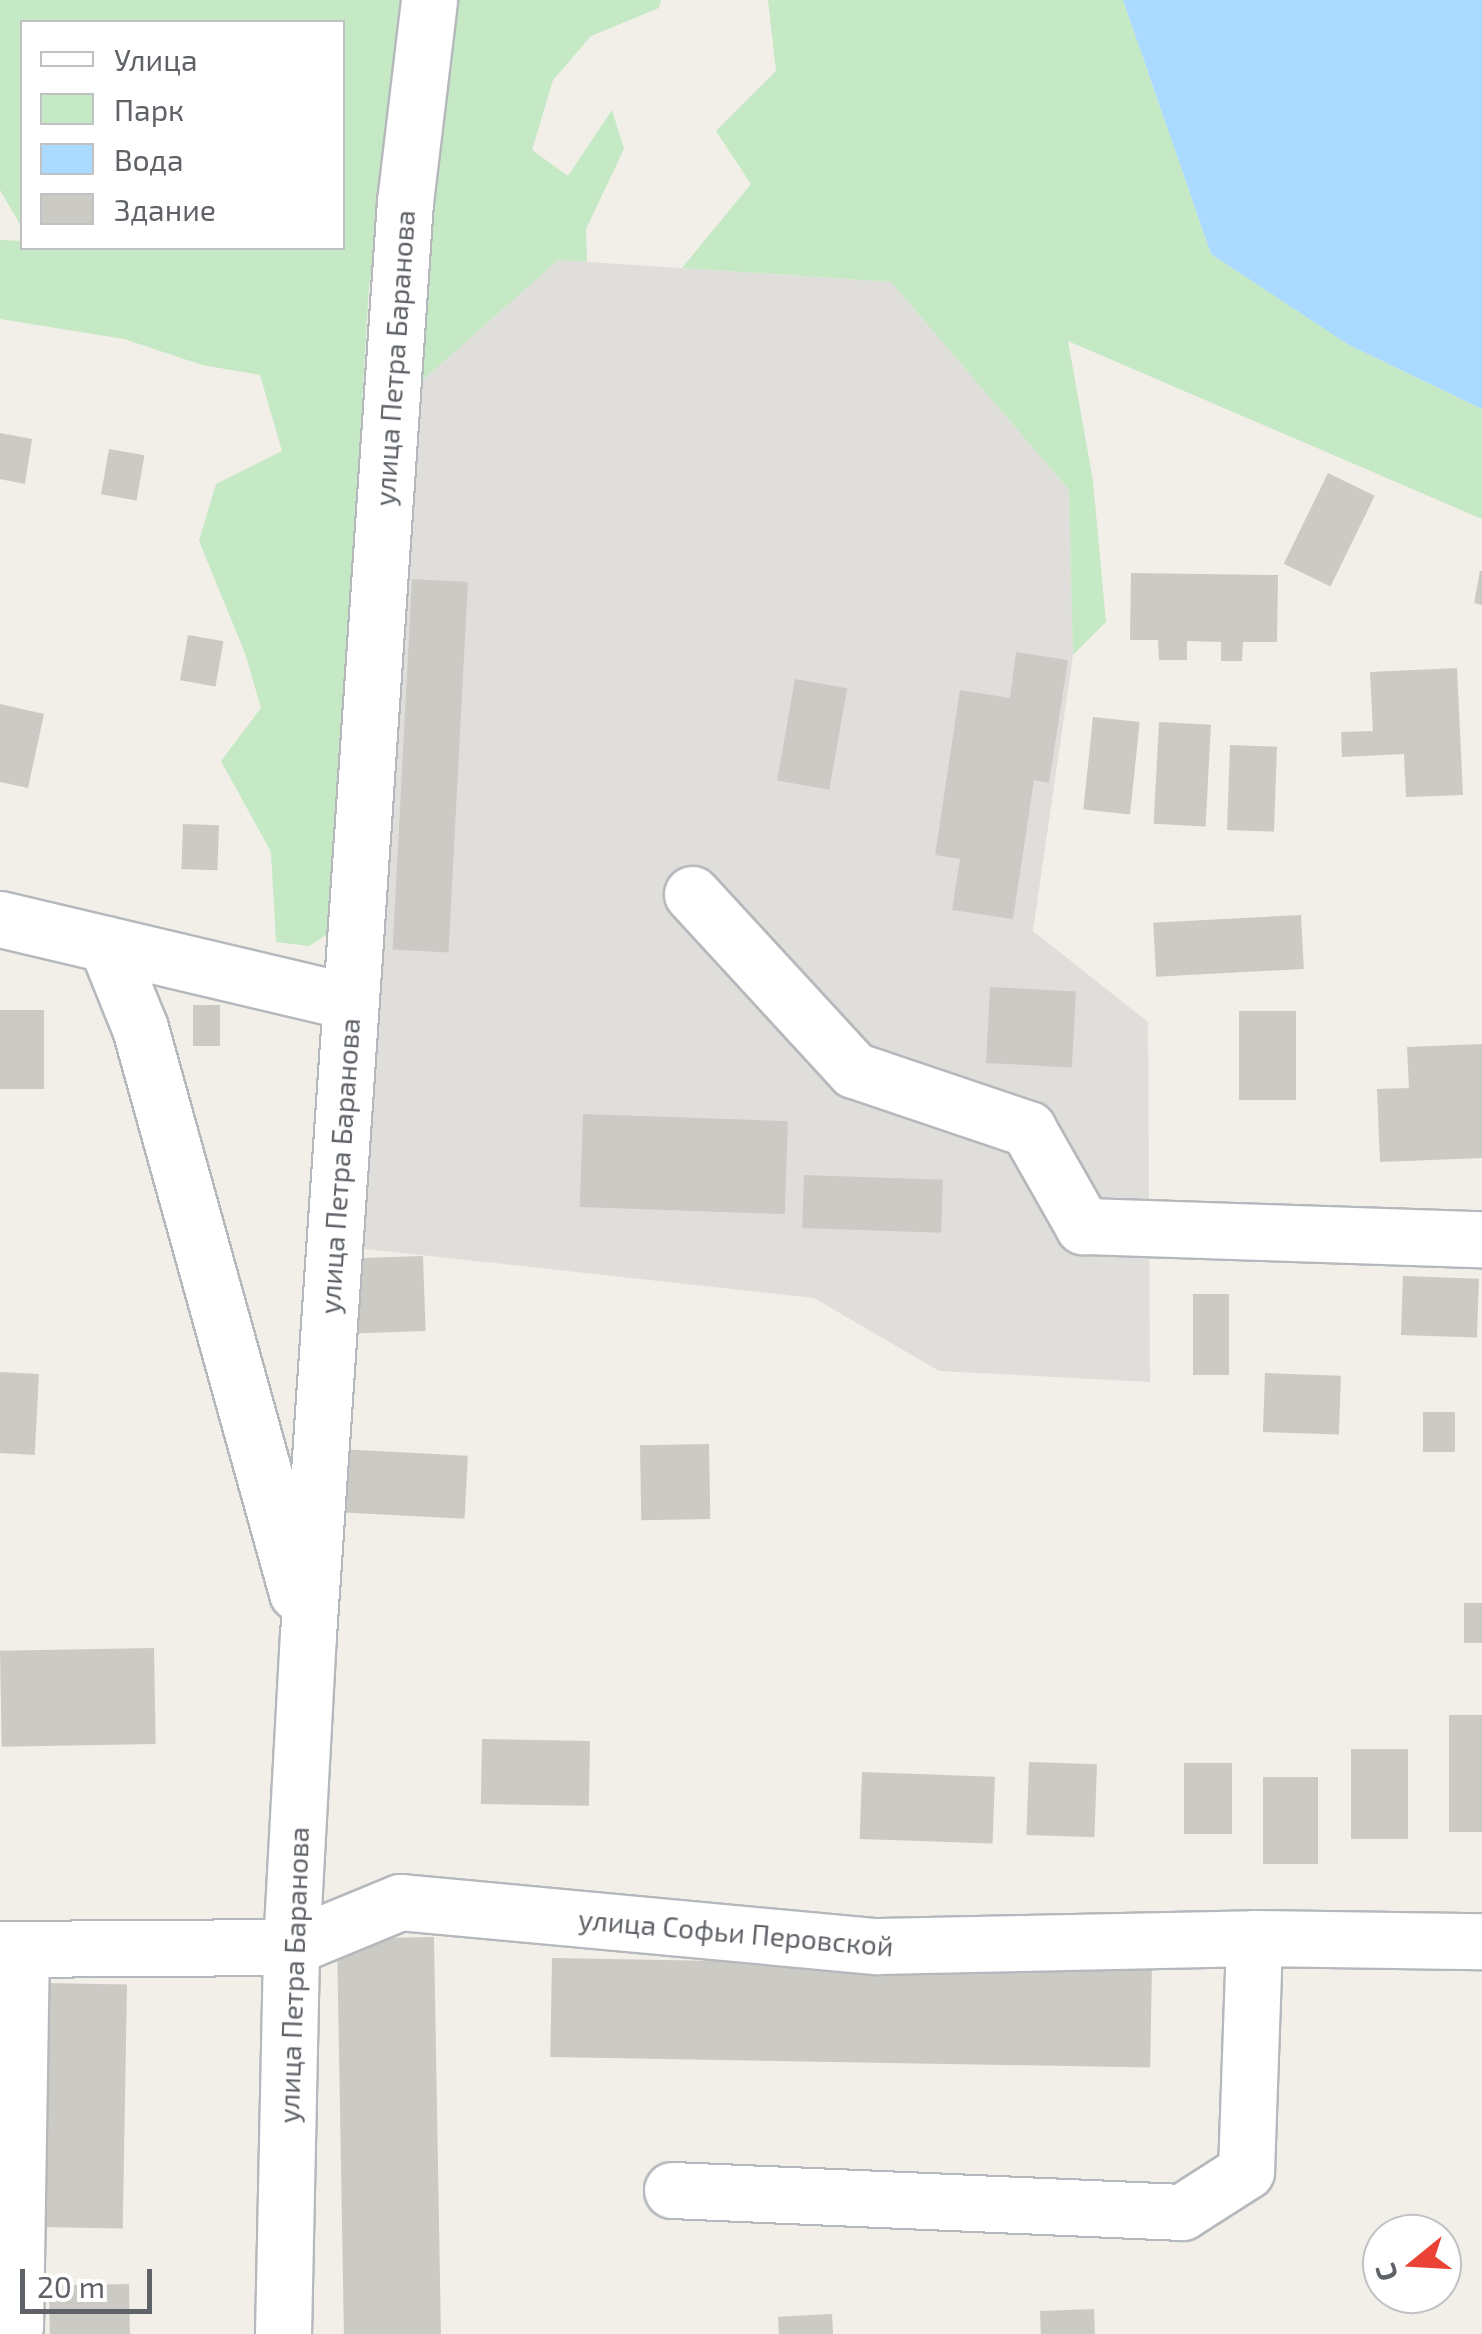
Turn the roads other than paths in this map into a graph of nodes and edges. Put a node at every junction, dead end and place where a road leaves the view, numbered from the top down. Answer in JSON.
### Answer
{"nodes":[{"id":1,"x":429,"y":0,"type":"edge"},
{"id":2,"x":692,"y":894,"type":"dead end"},
{"id":3,"x":0,"y":919,"type":"edge"},
{"id":4,"x":106,"y":944,"type":"junction"},
{"id":5,"x":350,"y":1002,"type":"junction"},
{"id":6,"x":1482,"y":1238,"type":"edge"},
{"id":7,"x":308,"y":1635,"type":"junction"},
{"id":8,"x":1254,"y":1938,"type":"junction"},
{"id":9,"x":1482,"y":1940,"type":"edge"},
{"id":10,"x":291,"y":1947,"type":"junction"},
{"id":11,"x":11,"y":1949,"type":"edge"},
{"id":12,"x":672,"y":2190,"type":"dead end"},
{"id":13,"x":0,"y":2326,"type":"edge"},
{"id":14,"x":283,"y":2334,"type":"edge"}],
"edges":[{"from":1,"to":5,"type":"street","name":"улица Петра Баранова"},
{"from":2,"to":6,"type":"street"},
{"from":3,"to":4,"type":"street"},
{"from":4,"to":5,"type":"street"},
{"from":4,"to":7,"type":"street"},
{"from":5,"to":7,"type":"street","name":"улица Петра Баранова"},
{"from":7,"to":10,"type":"street","name":"улица Петра Баранова"},
{"from":8,"to":9,"type":"street","name":"улица Софьи Перовской"},
{"from":8,"to":10,"type":"street","name":"улица Софьи Перовской"},
{"from":8,"to":12,"type":"street"},
{"from":10,"to":11,"type":"street","name":"улица Софьи Перовской"},
{"from":10,"to":14,"type":"street","name":"улица Петра Баранова"},
{"from":11,"to":13,"type":"street"}]}
